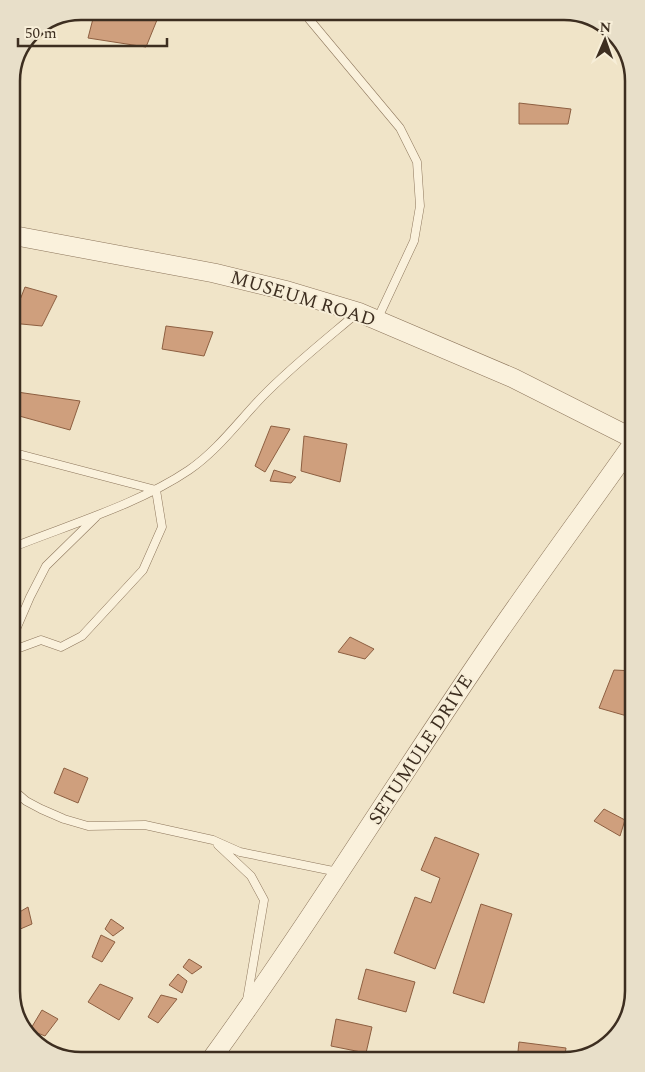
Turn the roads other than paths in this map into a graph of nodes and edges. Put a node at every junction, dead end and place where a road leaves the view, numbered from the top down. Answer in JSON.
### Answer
{"nodes":[{"id":1,"x":310,"y":20,"type":"edge"},
{"id":2,"x":20,"y":237,"type":"edge"},
{"id":3,"x":358,"y":312,"type":"junction"},
{"id":4,"x":377,"y":320,"type":"junction"},
{"id":5,"x":625,"y":435,"type":"edge"},
{"id":6,"x":625,"y":453,"type":"edge"},
{"id":7,"x":20,"y":454,"type":"edge"},
{"id":8,"x":156,"y":490,"type":"junction"},
{"id":9,"x":100,"y":514,"type":"junction"},
{"id":10,"x":20,"y":545,"type":"edge"},
{"id":11,"x":20,"y":620,"type":"edge"},
{"id":12,"x":20,"y":648,"type":"edge"},
{"id":13,"x":20,"y":796,"type":"edge"},
{"id":14,"x":213,"y":840,"type":"junction"},
{"id":15,"x":340,"y":873,"type":"junction"},
{"id":16,"x":245,"y":1014,"type":"junction"},
{"id":17,"x":217,"y":1052,"type":"edge"}],
"edges":[{"from":1,"to":4,"type":"lane"},
{"from":2,"to":3,"type":"street","name":"MUSEUM ROAD"},
{"from":3,"to":4,"type":"street","name":"MUSEUM ROAD"},
{"from":3,"to":8,"type":"lane"},
{"from":4,"to":5,"type":"street","name":"MUSEUM ROAD"},
{"from":6,"to":15,"type":"street","name":"SETUMULE DRIVE"},
{"from":7,"to":8,"type":"lane"},
{"from":8,"to":9,"type":"lane"},
{"from":8,"to":12,"type":"lane"},
{"from":9,"to":10,"type":"lane"},
{"from":9,"to":11,"type":"lane"},
{"from":13,"to":14,"type":"lane"},
{"from":14,"to":15,"type":"lane"},
{"from":14,"to":16,"type":"lane"},
{"from":15,"to":16,"type":"street","name":"SETUMULE DRIVE"},
{"from":16,"to":17,"type":"street","name":"SETUMULE DRIVE"}]}
